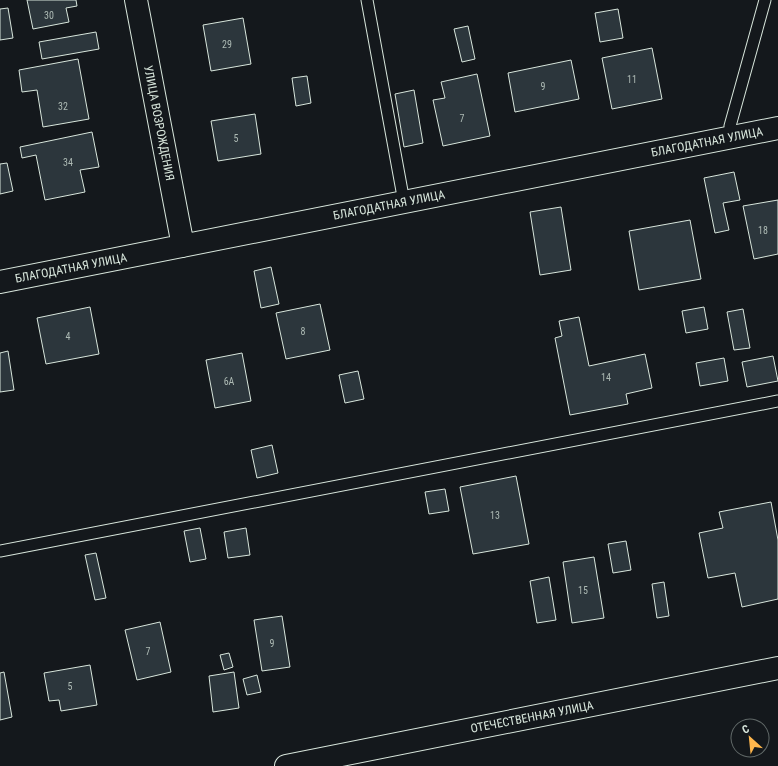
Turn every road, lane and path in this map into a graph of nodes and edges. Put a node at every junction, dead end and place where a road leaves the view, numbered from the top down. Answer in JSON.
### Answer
{"nodes":[{"id":1,"x":136,"y":0,"type":"edge"},
{"id":2,"x":367,"y":0,"type":"edge"},
{"id":3,"x":764,"y":0,"type":"edge"},
{"id":4,"x":778,"y":128,"type":"edge"},
{"id":5,"x":730,"y":138,"type":"junction"},
{"id":6,"x":404,"y":202,"type":"junction"},
{"id":7,"x":183,"y":246,"type":"junction"},
{"id":8,"x":0,"y":282,"type":"edge"},
{"id":9,"x":778,"y":401,"type":"edge"},
{"id":10,"x":0,"y":551,"type":"edge"},
{"id":11,"x":778,"y":668,"type":"edge"},
{"id":12,"x":286,"y":766,"type":"edge"}],
"edges":[{"from":1,"to":7,"type":"street","name":"УЛИЦА ВОЗРОЖДЕНИЯ"},
{"from":2,"to":6,"type":"lane"},
{"from":3,"to":5,"type":"lane"},
{"from":4,"to":5,"type":"street","name":"БЛАГОДАТНАЯ УЛИЦА"},
{"from":5,"to":6,"type":"street","name":"БЛАГОДАТНАЯ УЛИЦА"},
{"from":6,"to":7,"type":"street","name":"БЛАГОДАТНАЯ УЛИЦА"},
{"from":7,"to":8,"type":"street","name":"БЛАГОДАТНАЯ УЛИЦА"},
{"from":9,"to":10,"type":"lane"},
{"from":11,"to":12,"type":"street","name":"ОТЕЧЕСТВЕННАЯ УЛИЦА"}]}
